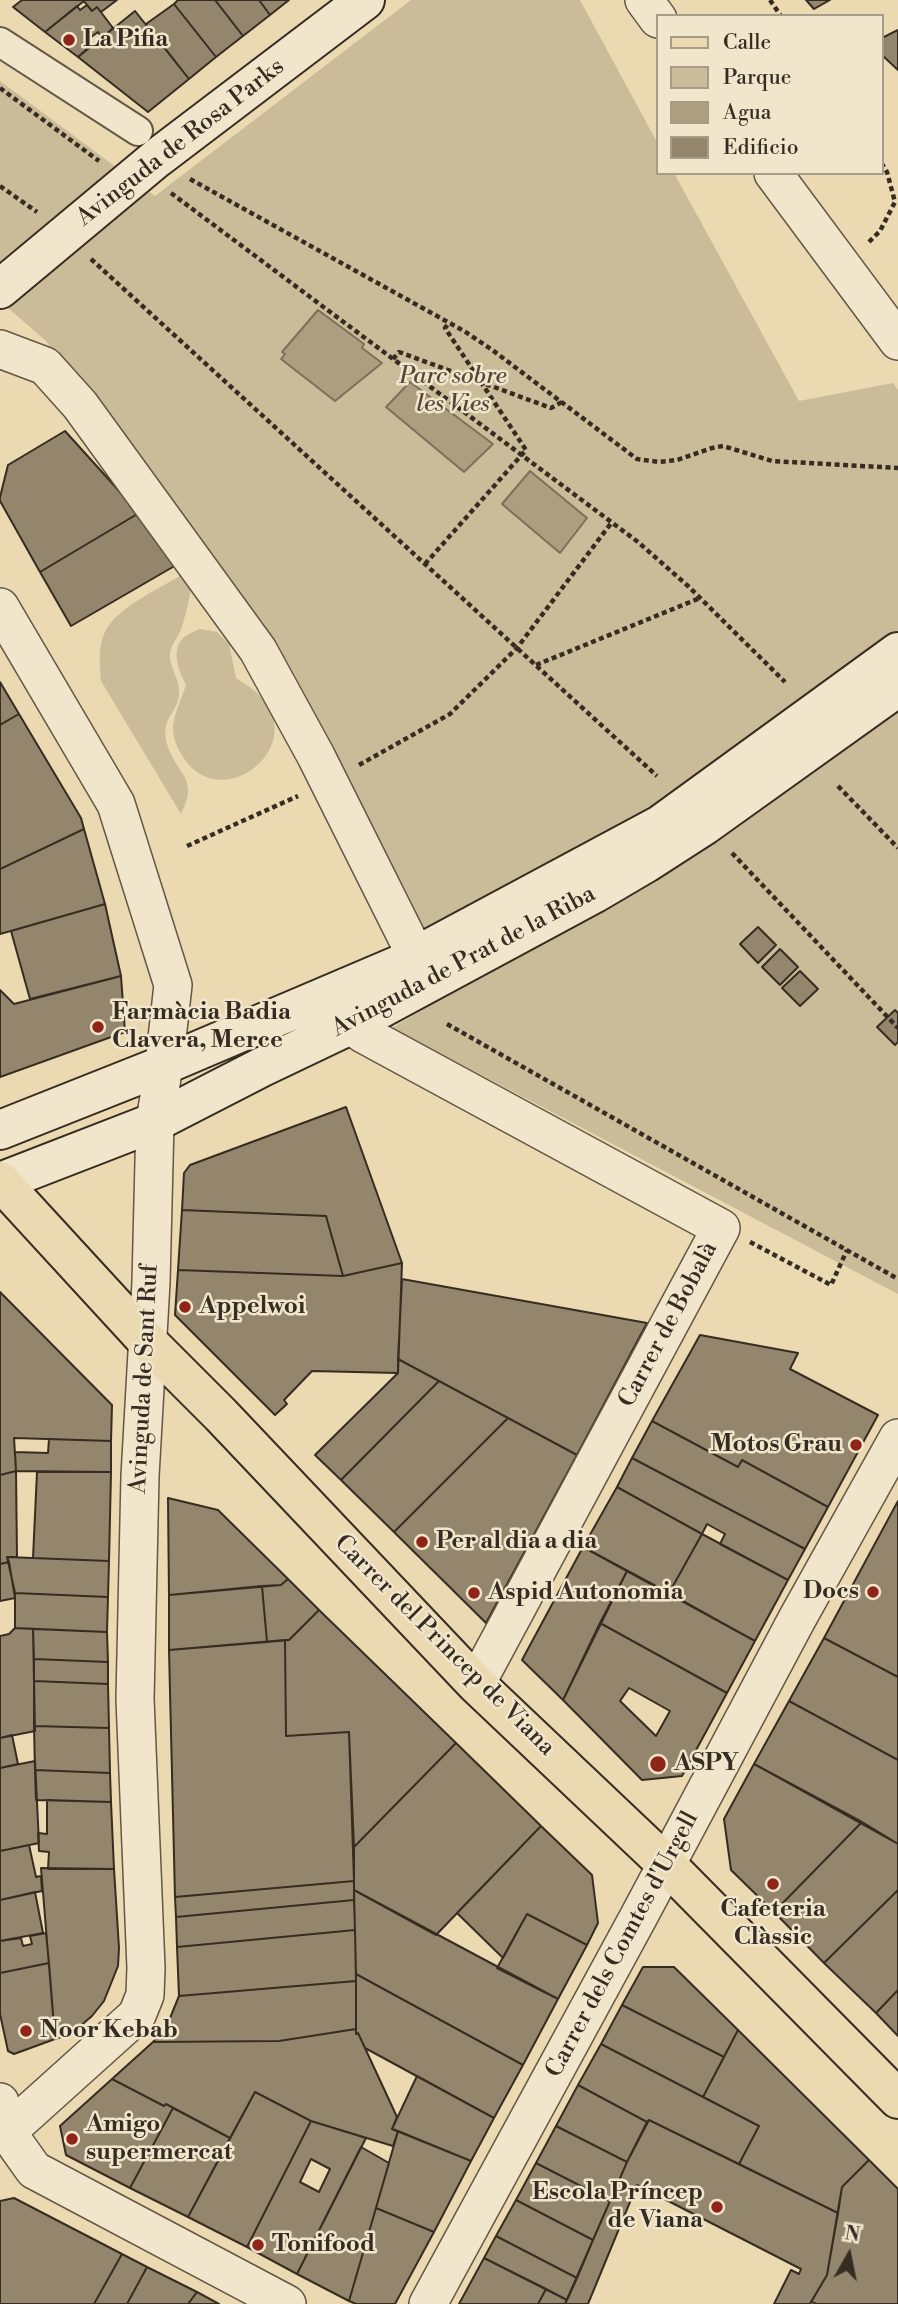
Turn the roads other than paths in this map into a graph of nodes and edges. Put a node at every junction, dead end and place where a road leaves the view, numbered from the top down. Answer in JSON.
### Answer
{"nodes":[{"id":1,"x":365,"y":0,"type":"edge"},
{"id":2,"x":644,"y":0,"type":"edge"},
{"id":3,"x":656,"y":16,"type":"edge"},
{"id":4,"x":0,"y":42,"type":"edge"},
{"id":5,"x":138,"y":131,"type":"dead end"},
{"id":6,"x":774,"y":175,"type":"edge"},
{"id":7,"x":0,"y":289,"type":"edge"},
{"id":8,"x":898,"y":341,"type":"edge"},
{"id":9,"x":0,"y":349,"type":"edge"},
{"id":10,"x":0,"y":607,"type":"edge"},
{"id":11,"x":898,"y":652,"type":"edge"},
{"id":12,"x":898,"y":687,"type":"edge"},
{"id":13,"x":416,"y":956,"type":"junction"},
{"id":14,"x":350,"y":1025,"type":"junction"},
{"id":15,"x":164,"y":1065,"type":"junction"},
{"id":16,"x":155,"y":1122,"type":"junction"},
{"id":17,"x":0,"y":1130,"type":"edge"},
{"id":18,"x":0,"y":1182,"type":"edge"},
{"id":19,"x":147,"y":1341,"type":"junction"},
{"id":20,"x":898,"y":1438,"type":"edge"},
{"id":21,"x":476,"y":1684,"type":"junction"},
{"id":22,"x":666,"y":1864,"type":"junction"},
{"id":23,"x":898,"y":2099,"type":"edge"},
{"id":24,"x":2,"y":2122,"type":"edge"},
{"id":25,"x":287,"y":2304,"type":"edge"},
{"id":26,"x":428,"y":2304,"type":"edge"}],
"edges":[{"from":1,"to":7,"type":"main road","name":"Avinguda de Rosa Parks"},
{"from":2,"to":3,"type":"street"},
{"from":4,"to":5,"type":"street"},
{"from":6,"to":8,"type":"street"},
{"from":9,"to":13,"type":"street"},
{"from":10,"to":15,"type":"street","name":"Avinguda de Sant Ruf"},
{"from":11,"to":13,"type":"main road","name":"Avinguda de Prat de la Riba"},
{"from":12,"to":14,"type":"main road","name":"Avinguda de Prat de la Riba"},
{"from":13,"to":15,"type":"main road","name":"Avinguda de Prat de la Riba"},
{"from":14,"to":16,"type":"main road","name":"Avinguda de Prat de la Riba"},
{"from":14,"to":21,"type":"street","name":"Carrer de Bobalà"},
{"from":15,"to":16,"type":"street","name":"Avinguda de Sant Ruf"},
{"from":15,"to":17,"type":"main road","name":"Avinguda de Prat de la Riba"},
{"from":16,"to":18,"type":"main road","name":"Avinguda de Prat de la Riba"},
{"from":16,"to":19,"type":"street","name":"Avinguda de Sant Ruf"},
{"from":18,"to":19,"type":"main road","name":"Carrer del Princep de Viana"},
{"from":19,"to":21,"type":"main road","name":"Carrer del Princep de Viana"},
{"from":19,"to":24,"type":"street","name":"Avinguda de Sant Ruf"},
{"from":20,"to":22,"type":"street","name":"Carrer dels Comtes d'Urgell"},
{"from":21,"to":22,"type":"main road","name":"Carrer del Princep de Viana"},
{"from":22,"to":23,"type":"main road","name":"Carrer del Princep de Viana"},
{"from":22,"to":26,"type":"street","name":"Carrer dels Comtes d'Urgell"},
{"from":24,"to":25,"type":"street"}]}
